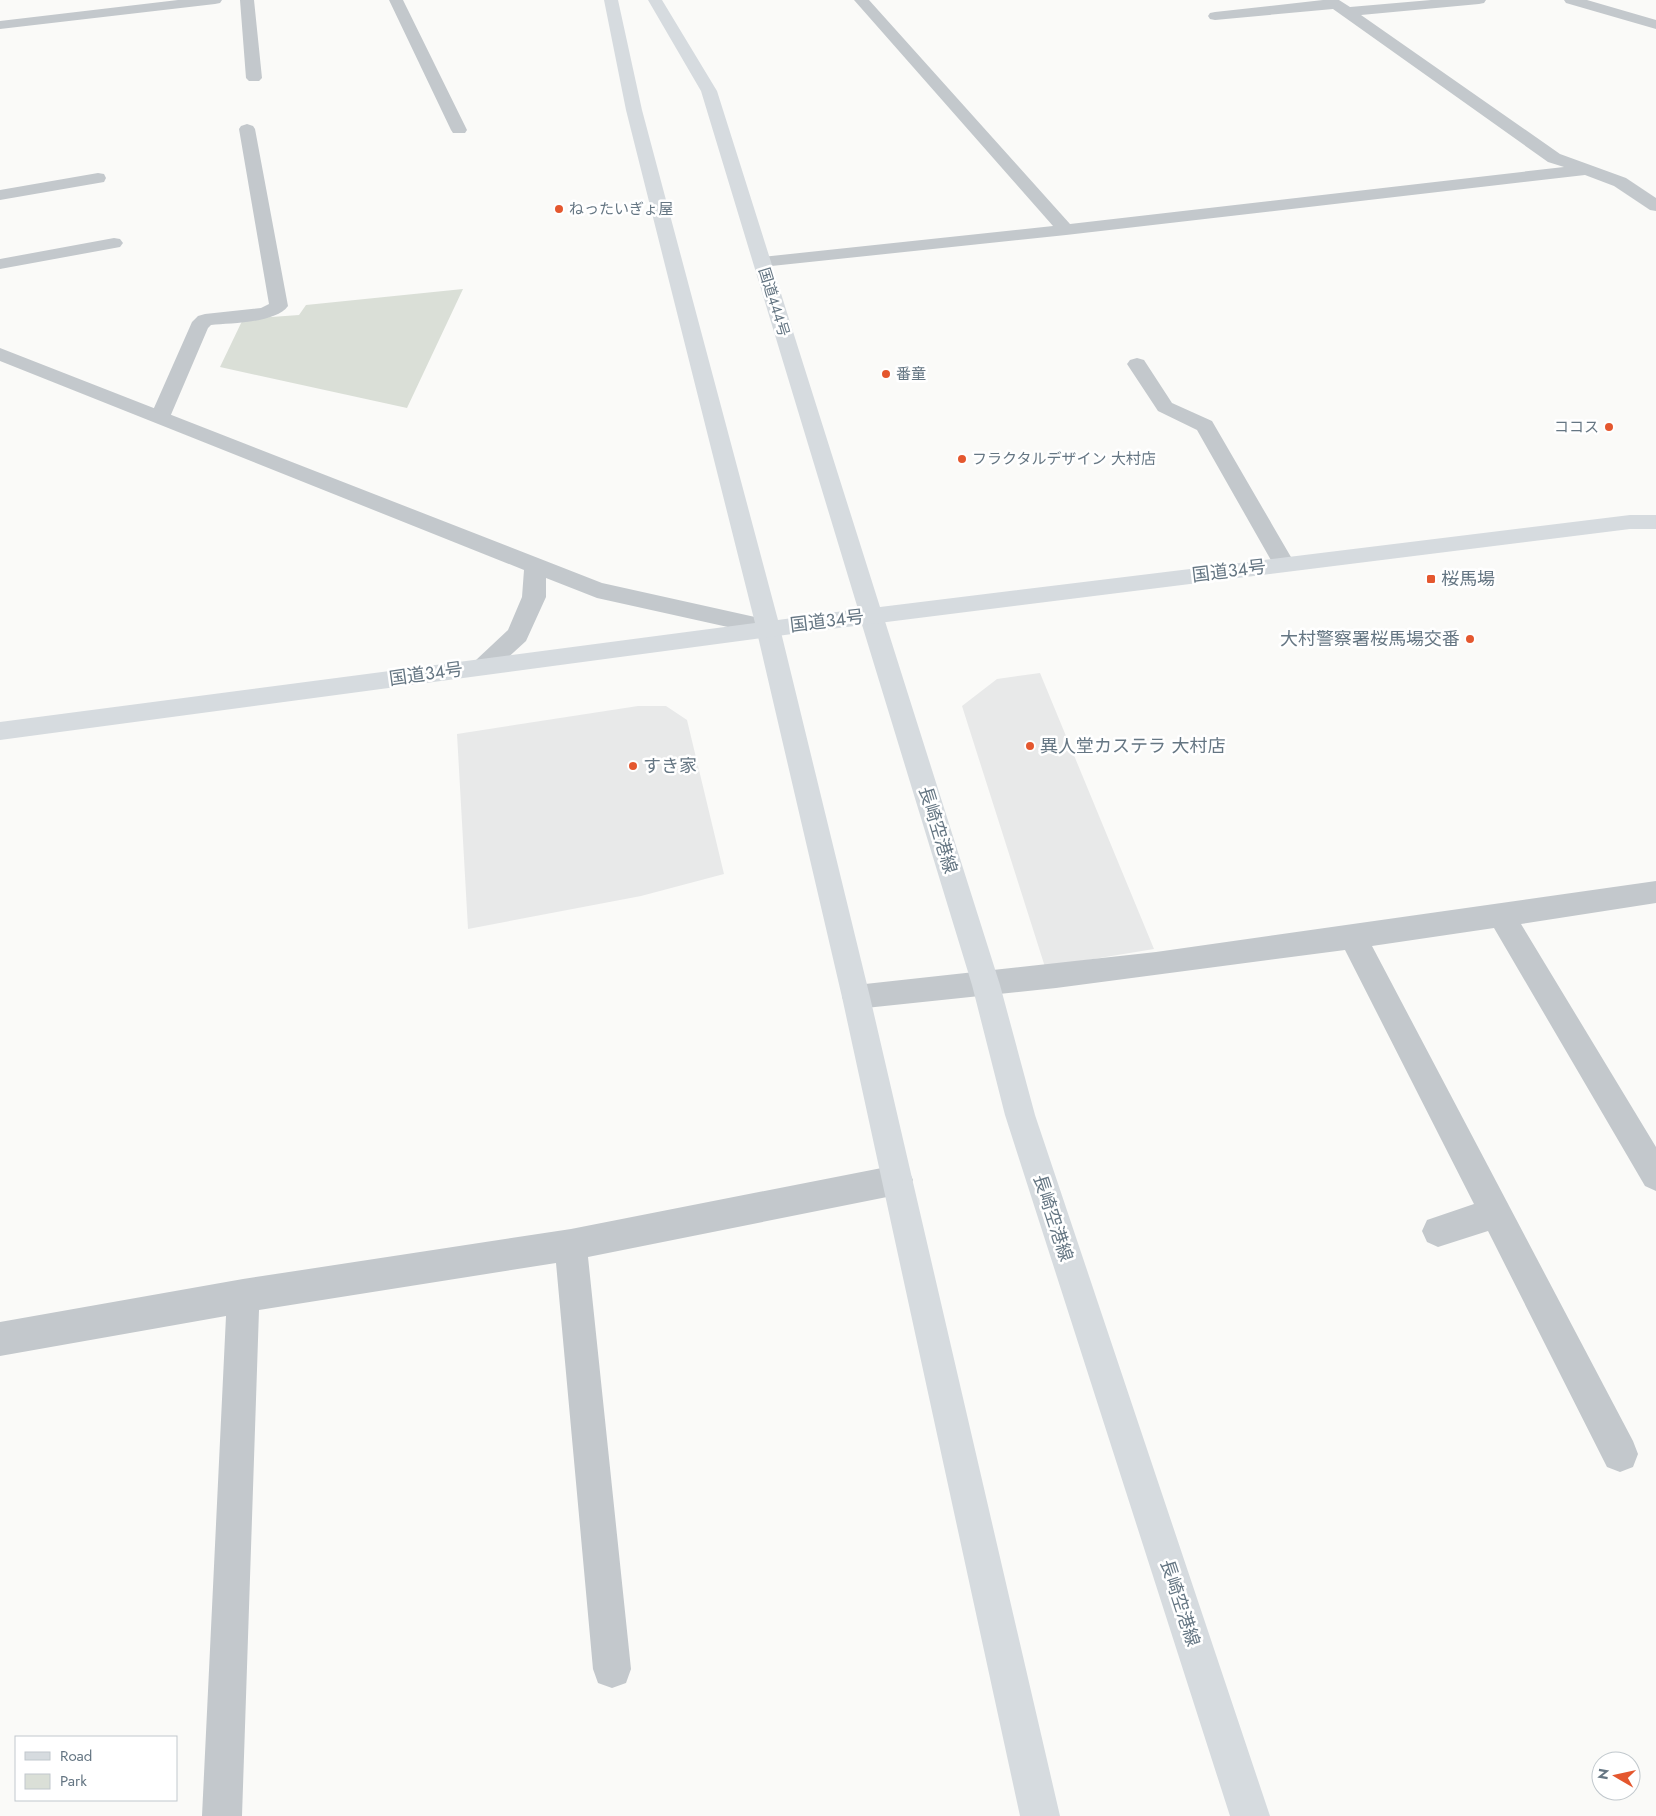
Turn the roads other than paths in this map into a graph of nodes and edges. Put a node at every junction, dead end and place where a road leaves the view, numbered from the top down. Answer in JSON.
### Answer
{"nodes":[{"id":1,"x":215,"y":0,"type":"edge"},
{"id":2,"x":247,"y":0,"type":"edge"},
{"id":3,"x":396,"y":0,"type":"edge"},
{"id":4,"x":611,"y":0,"type":"edge"},
{"id":5,"x":654,"y":0,"type":"edge"},
{"id":6,"x":861,"y":0,"type":"edge"},
{"id":7,"x":1479,"y":0,"type":"edge"},
{"id":8,"x":1571,"y":0,"type":"edge"},
{"id":9,"x":193,"y":1,"type":"edge"},
{"id":10,"x":1338,"y":5,"type":"edge"},
{"id":11,"x":1215,"y":16,"type":"dead end"},
{"id":12,"x":0,"y":25,"type":"edge"},
{"id":13,"x":1656,"y":25,"type":"edge"},
{"id":14,"x":254,"y":78,"type":"dead end"},
{"id":15,"x":247,"y":129,"type":"dead end"},
{"id":16,"x":459,"y":130,"type":"dead end"},
{"id":17,"x":1585,"y":170,"type":"junction"},
{"id":18,"x":98,"y":178,"type":"dead end"},
{"id":19,"x":0,"y":194,"type":"edge"},
{"id":20,"x":1656,"y":206,"type":"edge"},
{"id":21,"x":1066,"y":230,"type":"junction"},
{"id":22,"x":114,"y":243,"type":"dead end"},
{"id":23,"x":762,"y":262,"type":"junction"},
{"id":24,"x":0,"y":264,"type":"edge"},
{"id":25,"x":0,"y":354,"type":"edge"},
{"id":26,"x":1137,"y":364,"type":"dead end"},
{"id":27,"x":160,"y":417,"type":"junction"},
{"id":28,"x":1656,"y":522,"type":"edge"},
{"id":29,"x":1284,"y":564,"type":"junction"},
{"id":30,"x":535,"y":566,"type":"junction"},
{"id":31,"x":871,"y":615,"type":"junction"},
{"id":32,"x":768,"y":628,"type":"junction"},
{"id":33,"x":484,"y":666,"type":"junction"},
{"id":34,"x":0,"y":731,"type":"edge"},
{"id":35,"x":1656,"y":892,"type":"edge"},
{"id":36,"x":1501,"y":916,"type":"junction"},
{"id":37,"x":1353,"y":937,"type":"junction"},
{"id":38,"x":986,"y":986,"type":"junction"},
{"id":39,"x":856,"y":997,"type":"junction"},
{"id":40,"x":1656,"y":1176,"type":"edge"},
{"id":41,"x":897,"y":1180,"type":"junction"},
{"id":42,"x":1496,"y":1212,"type":"junction"},
{"id":43,"x":1438,"y":1231,"type":"dead end"},
{"id":44,"x":571,"y":1245,"type":"junction"},
{"id":45,"x":243,"y":1296,"type":"junction"},
{"id":46,"x":0,"y":1339,"type":"edge"},
{"id":47,"x":1620,"y":1454,"type":"dead end"},
{"id":48,"x":612,"y":1669,"type":"dead end"},
{"id":49,"x":222,"y":1816,"type":"edge"},
{"id":50,"x":1040,"y":1816,"type":"edge"},
{"id":51,"x":1250,"y":1816,"type":"edge"}],
"edges":[{"from":1,"to":9,"type":"street"},
{"from":2,"to":14,"type":"street"},
{"from":3,"to":16,"type":"street"},
{"from":4,"to":32,"type":"main road"},
{"from":5,"to":23,"type":"main road","name":"国道444号"},
{"from":6,"to":21,"type":"street"},
{"from":7,"to":10,"type":"street"},
{"from":8,"to":13,"type":"street"},
{"from":9,"to":12,"type":"street"},
{"from":10,"to":11,"type":"street"},
{"from":10,"to":17,"type":"street"},
{"from":15,"to":27,"type":"street"},
{"from":17,"to":20,"type":"street"},
{"from":17,"to":21,"type":"street"},
{"from":18,"to":19,"type":"street"},
{"from":21,"to":23,"type":"street"},
{"from":22,"to":24,"type":"street"},
{"from":23,"to":31,"type":"main road","name":"国道444号"},
{"from":25,"to":27,"type":"street"},
{"from":26,"to":29,"type":"street"},
{"from":27,"to":30,"type":"street"},
{"from":28,"to":29,"type":"main road","name":"国道34号"},
{"from":29,"to":31,"type":"main road","name":"国道34号"},
{"from":30,"to":32,"type":"street"},
{"from":30,"to":33,"type":"street"},
{"from":31,"to":32,"type":"main road","name":"国道34号"},
{"from":31,"to":38,"type":"main road","name":"長崎空港線"},
{"from":32,"to":33,"type":"main road","name":"国道34号"},
{"from":32,"to":39,"type":"main road"},
{"from":33,"to":34,"type":"main road","name":"国道34号"},
{"from":35,"to":36,"type":"street"},
{"from":36,"to":37,"type":"street"},
{"from":36,"to":40,"type":"street"},
{"from":37,"to":38,"type":"street"},
{"from":37,"to":42,"type":"street"},
{"from":38,"to":39,"type":"street"},
{"from":38,"to":51,"type":"main road","name":"長崎空港線"},
{"from":39,"to":41,"type":"main road"},
{"from":41,"to":44,"type":"street"},
{"from":41,"to":50,"type":"main road"},
{"from":42,"to":43,"type":"street"},
{"from":42,"to":47,"type":"street"},
{"from":44,"to":45,"type":"street"},
{"from":44,"to":48,"type":"street"},
{"from":45,"to":46,"type":"street"},
{"from":45,"to":49,"type":"street"}]}
